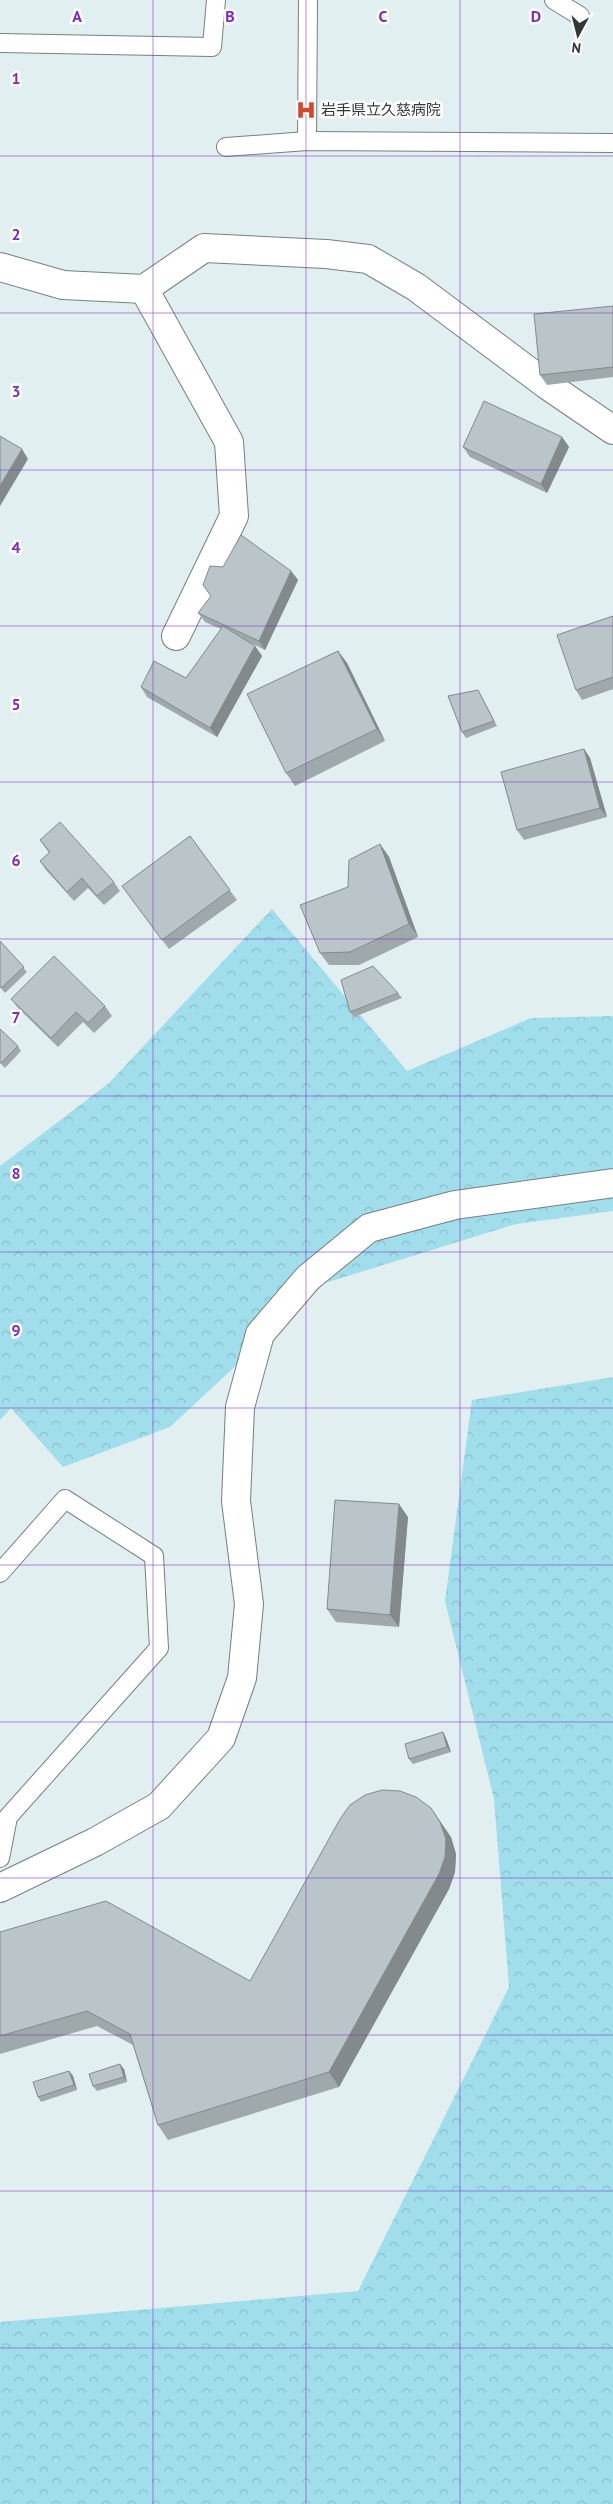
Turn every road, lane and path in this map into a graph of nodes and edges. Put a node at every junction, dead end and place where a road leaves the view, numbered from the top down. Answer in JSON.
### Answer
{"nodes":[{"id":1,"x":216,"y":0,"type":"edge"},
{"id":2,"x":308,"y":0,"type":"edge"},
{"id":3,"x":554,"y":0,"type":"edge"},
{"id":4,"x":580,"y":16,"type":"dead end"},
{"id":5,"x":0,"y":44,"type":"edge"},
{"id":6,"x":307,"y":141,"type":"junction"},
{"id":7,"x":613,"y":143,"type":"edge"},
{"id":8,"x":226,"y":147,"type":"dead end"},
{"id":9,"x":2,"y":272,"type":"edge"},
{"id":10,"x":144,"y":289,"type":"junction"},
{"id":11,"x":613,"y":430,"type":"edge"},
{"id":12,"x":176,"y":636,"type":"dead end"},
{"id":13,"x":613,"y":1183,"type":"edge"},
{"id":14,"x":0,"y":1573,"type":"edge"},
{"id":15,"x":0,"y":1858,"type":"edge"},
{"id":16,"x":0,"y":1888,"type":"edge"}],
"edges":[{"from":1,"to":5,"type":"lane"},
{"from":2,"to":6,"type":"lane"},
{"from":3,"to":4,"type":"lane"},
{"from":6,"to":7,"type":"lane"},
{"from":6,"to":8,"type":"lane"},
{"from":9,"to":10,"type":"street"},
{"from":10,"to":11,"type":"street"},
{"from":10,"to":12,"type":"street"},
{"from":13,"to":16,"type":"street"},
{"from":14,"to":15,"type":"lane"}]}
